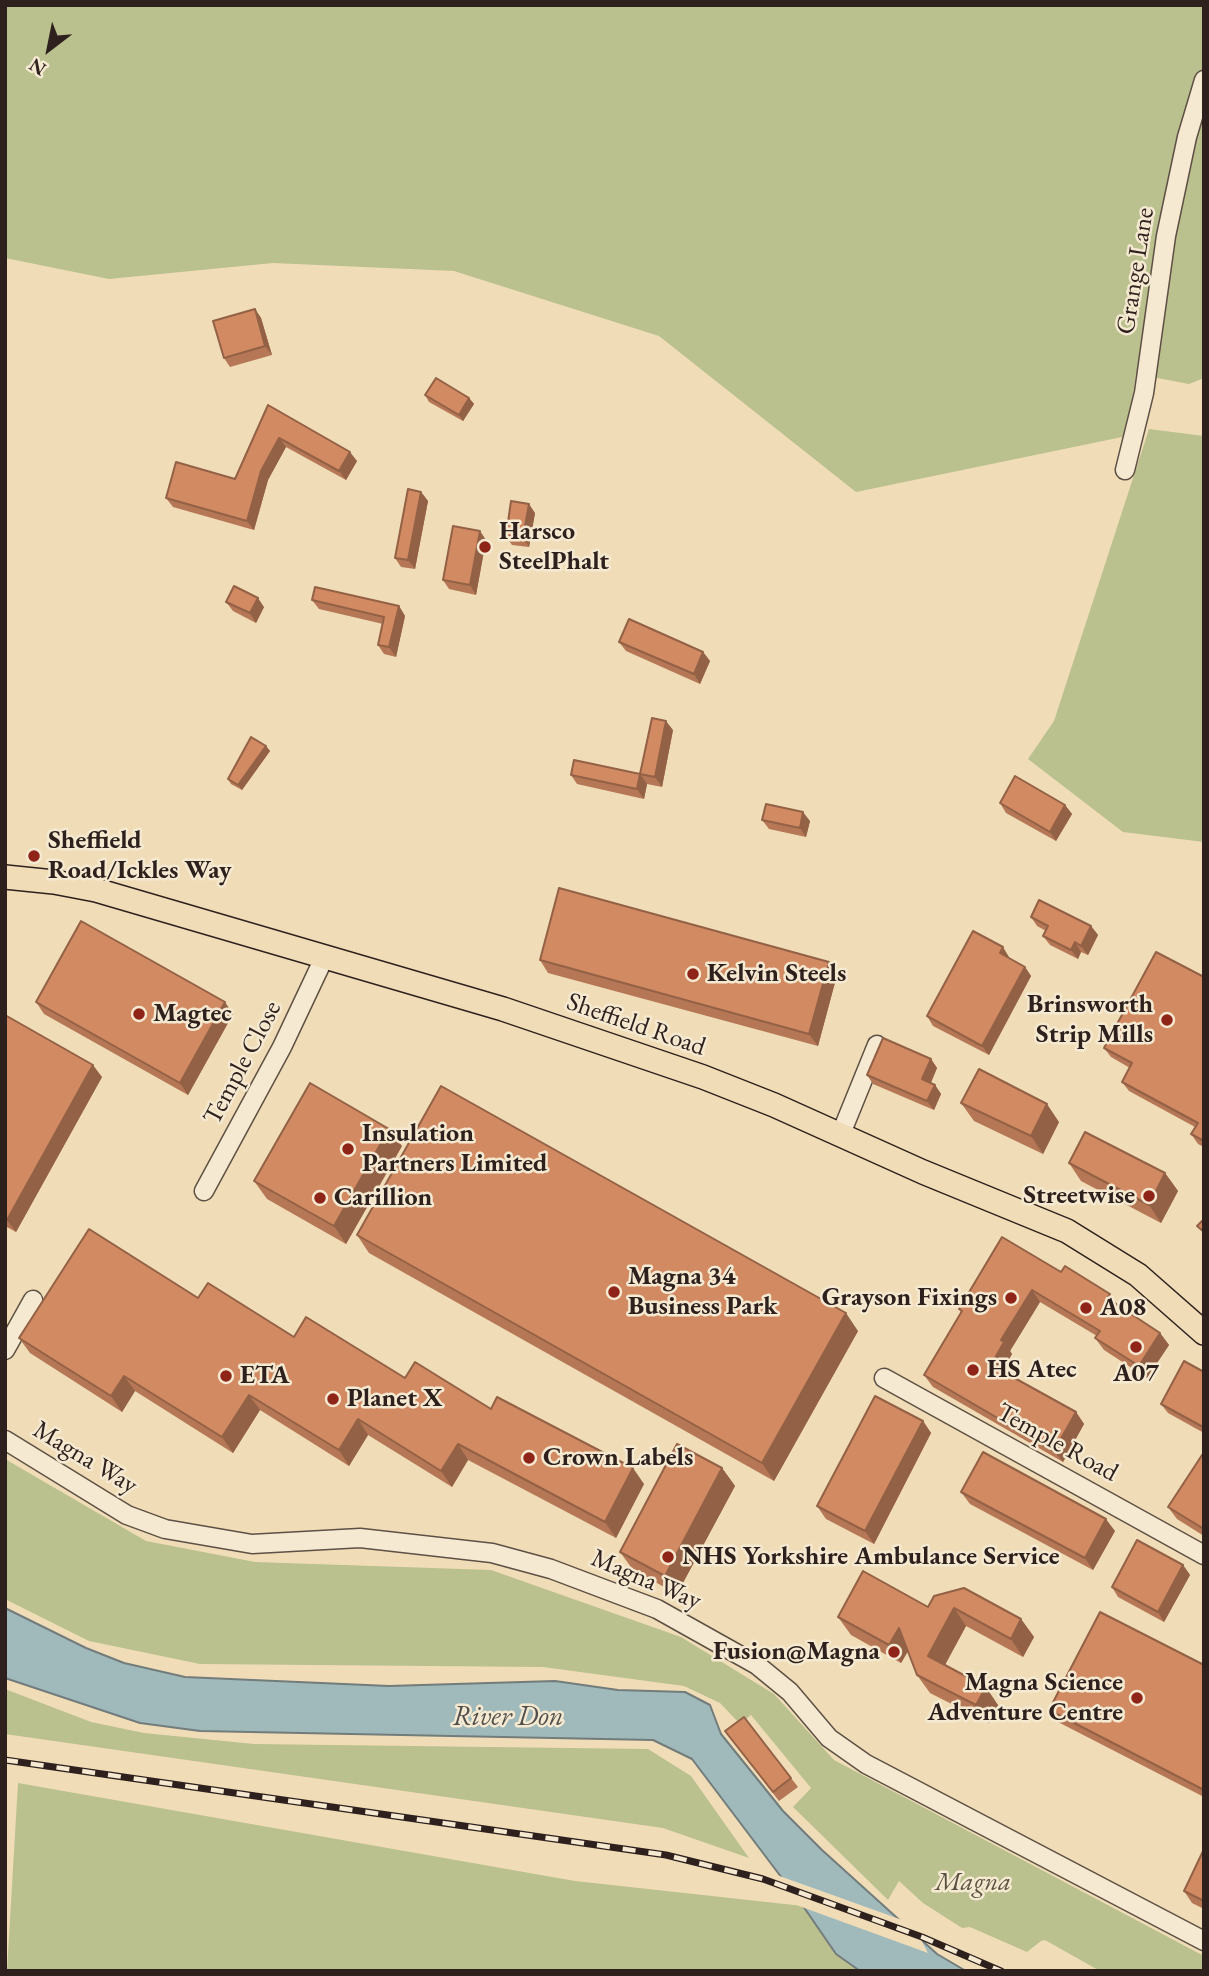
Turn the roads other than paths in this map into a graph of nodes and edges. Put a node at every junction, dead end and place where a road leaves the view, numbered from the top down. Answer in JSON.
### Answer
{"nodes":[{"id":1,"x":1204,"y":80,"type":"edge"},
{"id":2,"x":1125,"y":470,"type":"dead end"},
{"id":3,"x":5,"y":877,"type":"edge"},
{"id":4,"x":324,"y":958,"type":"junction"},
{"id":5,"x":877,"y":1045,"type":"edge"},
{"id":6,"x":840,"y":1136,"type":"junction"},
{"id":7,"x":204,"y":1191,"type":"dead end"},
{"id":8,"x":33,"y":1300,"type":"dead end"},
{"id":9,"x":1204,"y":1333,"type":"edge"},
{"id":10,"x":5,"y":1350,"type":"edge"},
{"id":11,"x":884,"y":1378,"type":"dead end"},
{"id":12,"x":5,"y":1440,"type":"edge"},
{"id":13,"x":1204,"y":1555,"type":"edge"},
{"id":14,"x":1204,"y":1941,"type":"edge"}],
"edges":[{"from":1,"to":2,"type":"street","name":"Grange Lane"},
{"from":3,"to":4,"type":"main road","name":"Sheffield Road"},
{"from":4,"to":6,"type":"main road","name":"Sheffield Road"},
{"from":4,"to":7,"type":"street","name":"Temple Close"},
{"from":5,"to":6,"type":"street"},
{"from":6,"to":9,"type":"main road","name":"Sheffield Road"},
{"from":8,"to":10,"type":"street"},
{"from":11,"to":13,"type":"street","name":"Temple Road"},
{"from":12,"to":14,"type":"street","name":"Magna Way"}]}
